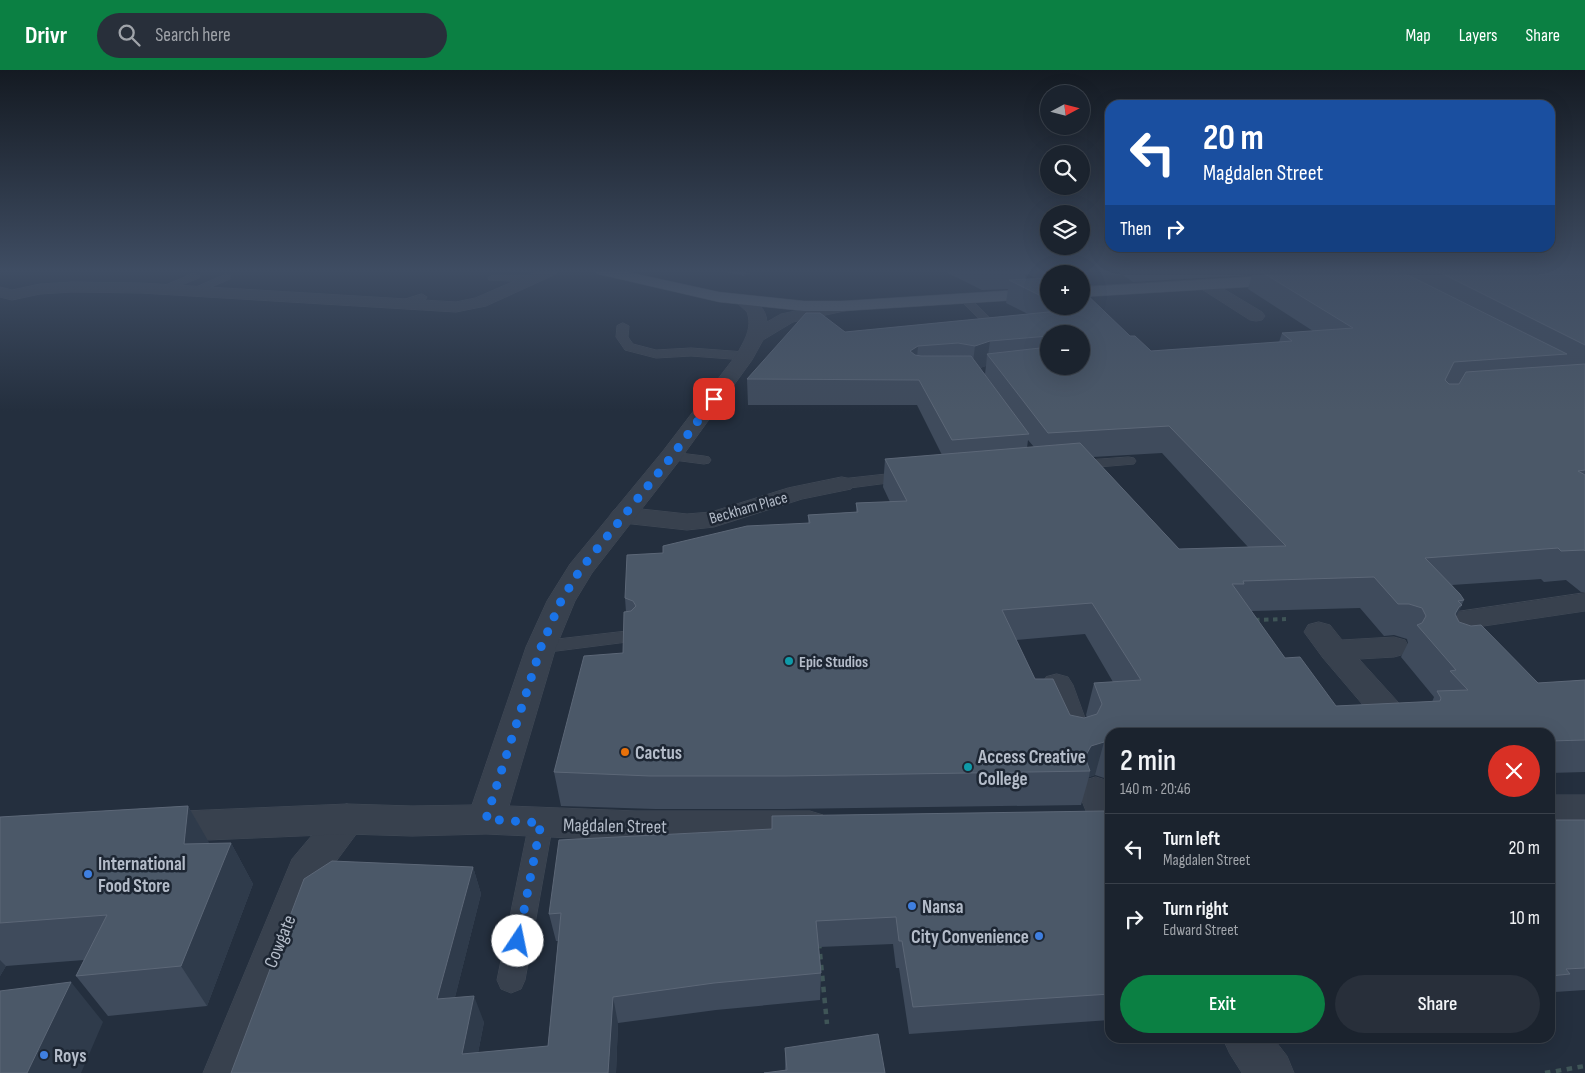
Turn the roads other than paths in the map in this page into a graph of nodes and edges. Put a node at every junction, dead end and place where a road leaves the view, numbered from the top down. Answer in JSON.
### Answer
{"nodes":[{"id":1,"x":758,"y":318,"type":"edge"},
{"id":2,"x":788,"y":318,"type":"edge"},
{"id":3,"x":623,"y":326,"type":"dead end"},
{"id":4,"x":751,"y":347,"type":"junction"},
{"id":5,"x":672,"y":456,"type":"junction"},
{"id":6,"x":704,"y":460,"type":"dead end"},
{"id":7,"x":1129,"y":461,"type":"dead end"},
{"id":8,"x":1055,"y":466,"type":"edge"},
{"id":9,"x":924,"y":476,"type":"edge"},
{"id":10,"x":842,"y":484,"type":"joint"},
{"id":11,"x":623,"y":515,"type":"junction"},
{"id":12,"x":1585,"y":602,"type":"edge"},
{"id":13,"x":1452,"y":623,"type":"edge"},
{"id":14,"x":628,"y":638,"type":"edge"},
{"id":15,"x":541,"y":647,"type":"junction"},
{"id":16,"x":1394,"y":648,"type":"dead end"},
{"id":17,"x":1057,"y":685,"type":"edge"},
{"id":18,"x":1402,"y":728,"type":"edge"},
{"id":19,"x":1076,"y":737,"type":"edge"},
{"id":20,"x":1555,"y":809,"type":"edge"},
{"id":21,"x":1585,"y":809,"type":"edge"},
{"id":22,"x":347,"y":819,"type":"junction"},
{"id":23,"x":486,"y":819,"type":"junction"},
{"id":24,"x":541,"y":823,"type":"junction"},
{"id":25,"x":848,"y":825,"type":"edge"},
{"id":26,"x":129,"y":828,"type":"edge"},
{"id":27,"x":511,"y":980,"type":"dead end"},
{"id":28,"x":1249,"y":1043,"type":"edge"},
{"id":29,"x":227,"y":1073,"type":"edge"},
{"id":30,"x":1270,"y":1073,"type":"edge"}],
"edges":[{"from":1,"to":4,"type":"street"},
{"from":2,"to":4,"type":"street"},
{"from":3,"to":4,"type":"lane"},
{"from":4,"to":5,"type":"street"},
{"from":5,"to":6,"type":"lane"},
{"from":5,"to":11,"type":"street"},
{"from":7,"to":8,"type":"lane"},
{"from":9,"to":10,"type":"lane"},
{"from":10,"to":11,"type":"street","name":"Beckham Place"},
{"from":11,"to":15,"type":"street"},
{"from":12,"to":13,"type":"street"},
{"from":14,"to":15,"type":"lane"},
{"from":15,"to":23,"type":"street"},
{"from":16,"to":18,"type":"street"},
{"from":17,"to":19,"type":"street"},
{"from":20,"to":21,"type":"street"},
{"from":22,"to":23,"type":"street","name":"Magdalen Street"},
{"from":22,"to":26,"type":"street","name":"Magdalen Street"},
{"from":22,"to":29,"type":"street","name":"Cowgate"},
{"from":23,"to":24,"type":"street","name":"Magdalen Street"},
{"from":24,"to":25,"type":"street","name":"Magdalen Street"},
{"from":24,"to":27,"type":"lane"},
{"from":28,"to":30,"type":"street"}]}
